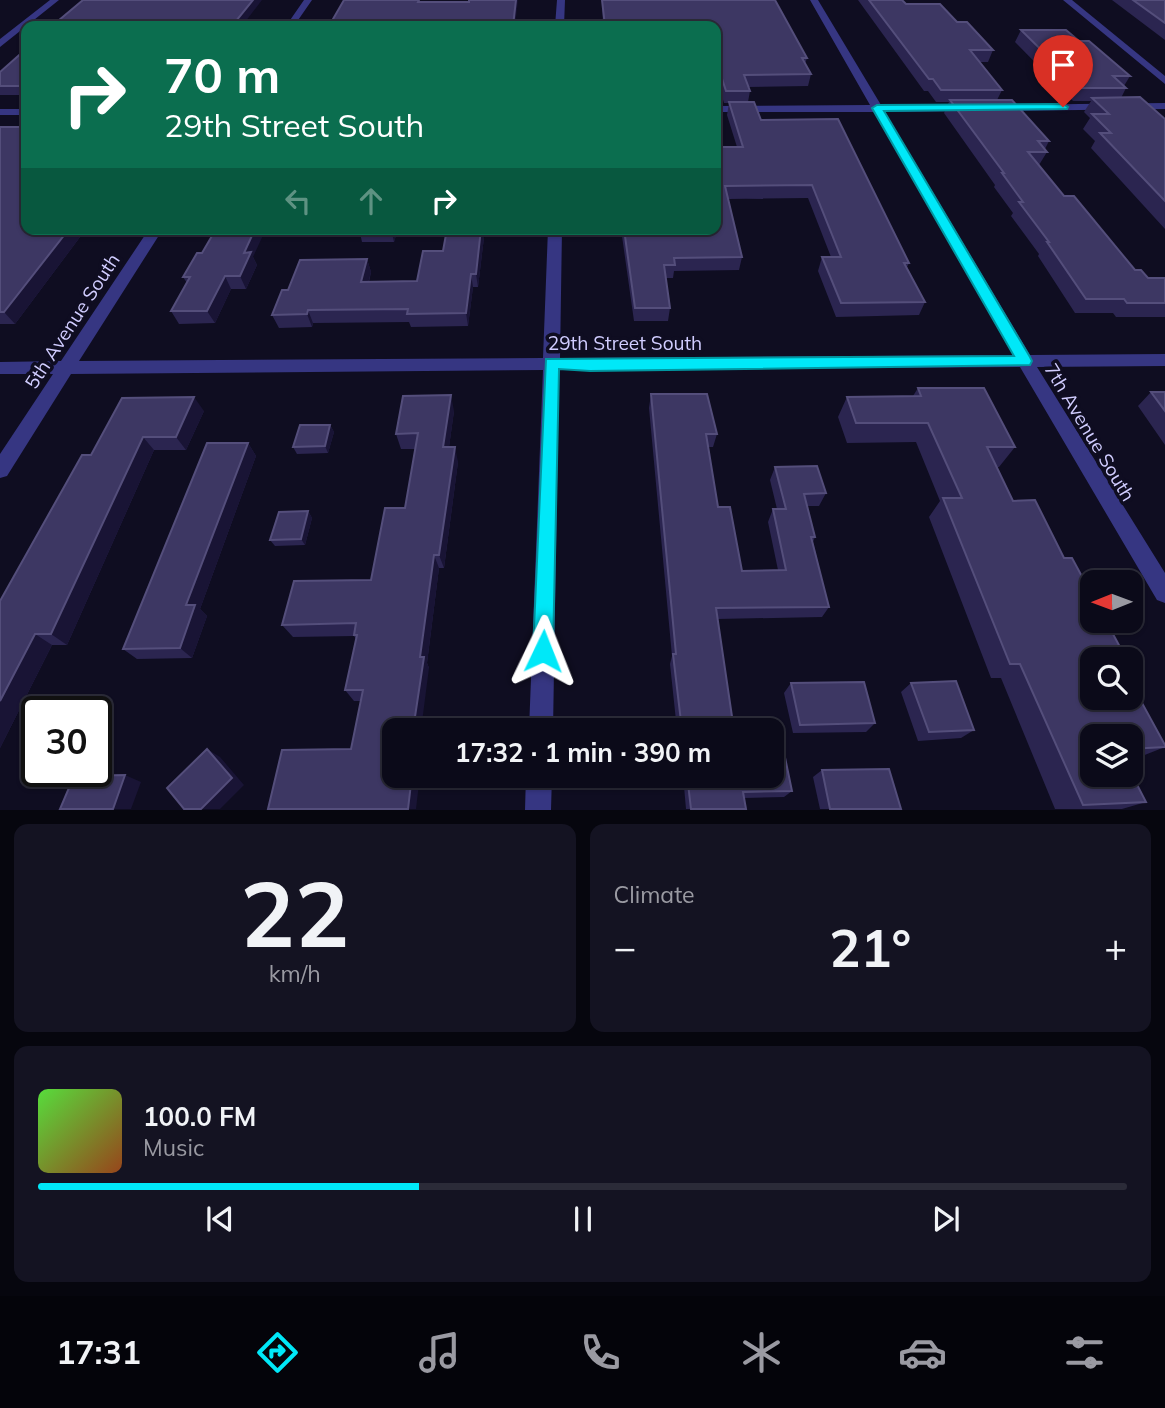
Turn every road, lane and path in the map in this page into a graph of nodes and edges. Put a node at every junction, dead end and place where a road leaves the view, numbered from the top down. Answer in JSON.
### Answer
{"nodes":[{"id":1,"x":55,"y":0,"type":"edge"},
{"id":2,"x":308,"y":0,"type":"edge"},
{"id":3,"x":561,"y":0,"type":"edge"},
{"id":4,"x":814,"y":0,"type":"edge"},
{"id":5,"x":1067,"y":0,"type":"edge"},
{"id":6,"x":29,"y":21,"type":"edge"},
{"id":7,"x":293,"y":21,"type":"edge"},
{"id":8,"x":561,"y":21,"type":"edge"},
{"id":9,"x":21,"y":27,"type":"edge"},
{"id":10,"x":0,"y":44,"type":"edge"},
{"id":11,"x":1165,"y":81,"type":"edge"},
{"id":12,"x":1165,"y":107,"type":"edge"},
{"id":13,"x":877,"y":108,"type":"junction"},
{"id":14,"x":721,"y":109,"type":"edge"},
{"id":15,"x":0,"y":112,"type":"edge"},
{"id":16,"x":21,"y":112,"type":"edge"},
{"id":17,"x":152,"y":235,"type":"edge"},
{"id":18,"x":555,"y":235,"type":"edge"},
{"id":19,"x":1165,"y":360,"type":"edge"},
{"id":20,"x":1025,"y":361,"type":"junction"},
{"id":21,"x":551,"y":363,"type":"junction"},
{"id":22,"x":0,"y":368,"type":"edge"},
{"id":23,"x":66,"y":368,"type":"junction"},
{"id":24,"x":0,"y":470,"type":"edge"},
{"id":25,"x":1165,"y":593,"type":"edge"},
{"id":26,"x":541,"y":718,"type":"edge"},
{"id":27,"x":539,"y":788,"type":"edge"},
{"id":28,"x":538,"y":810,"type":"edge"}],
"edges":[{"from":1,"to":6,"type":"street"},
{"from":2,"to":7,"type":"street"},
{"from":3,"to":8,"type":"street"},
{"from":4,"to":13,"type":"street","name":"7th Avenue South"},
{"from":5,"to":11,"type":"street"},
{"from":9,"to":10,"type":"street"},
{"from":12,"to":13,"type":"street"},
{"from":13,"to":14,"type":"street"},
{"from":13,"to":20,"type":"street","name":"7th Avenue South"},
{"from":15,"to":16,"type":"street"},
{"from":17,"to":23,"type":"street","name":"5th Avenue South"},
{"from":18,"to":21,"type":"street"},
{"from":19,"to":20,"type":"street","name":"29th Street South"},
{"from":20,"to":21,"type":"street","name":"29th Street South"},
{"from":20,"to":25,"type":"street","name":"7th Avenue South"},
{"from":21,"to":23,"type":"street","name":"29th Street South"},
{"from":21,"to":26,"type":"street"},
{"from":22,"to":23,"type":"street","name":"29th Street South"},
{"from":23,"to":24,"type":"street","name":"5th Avenue South"},
{"from":27,"to":28,"type":"street"}]}
